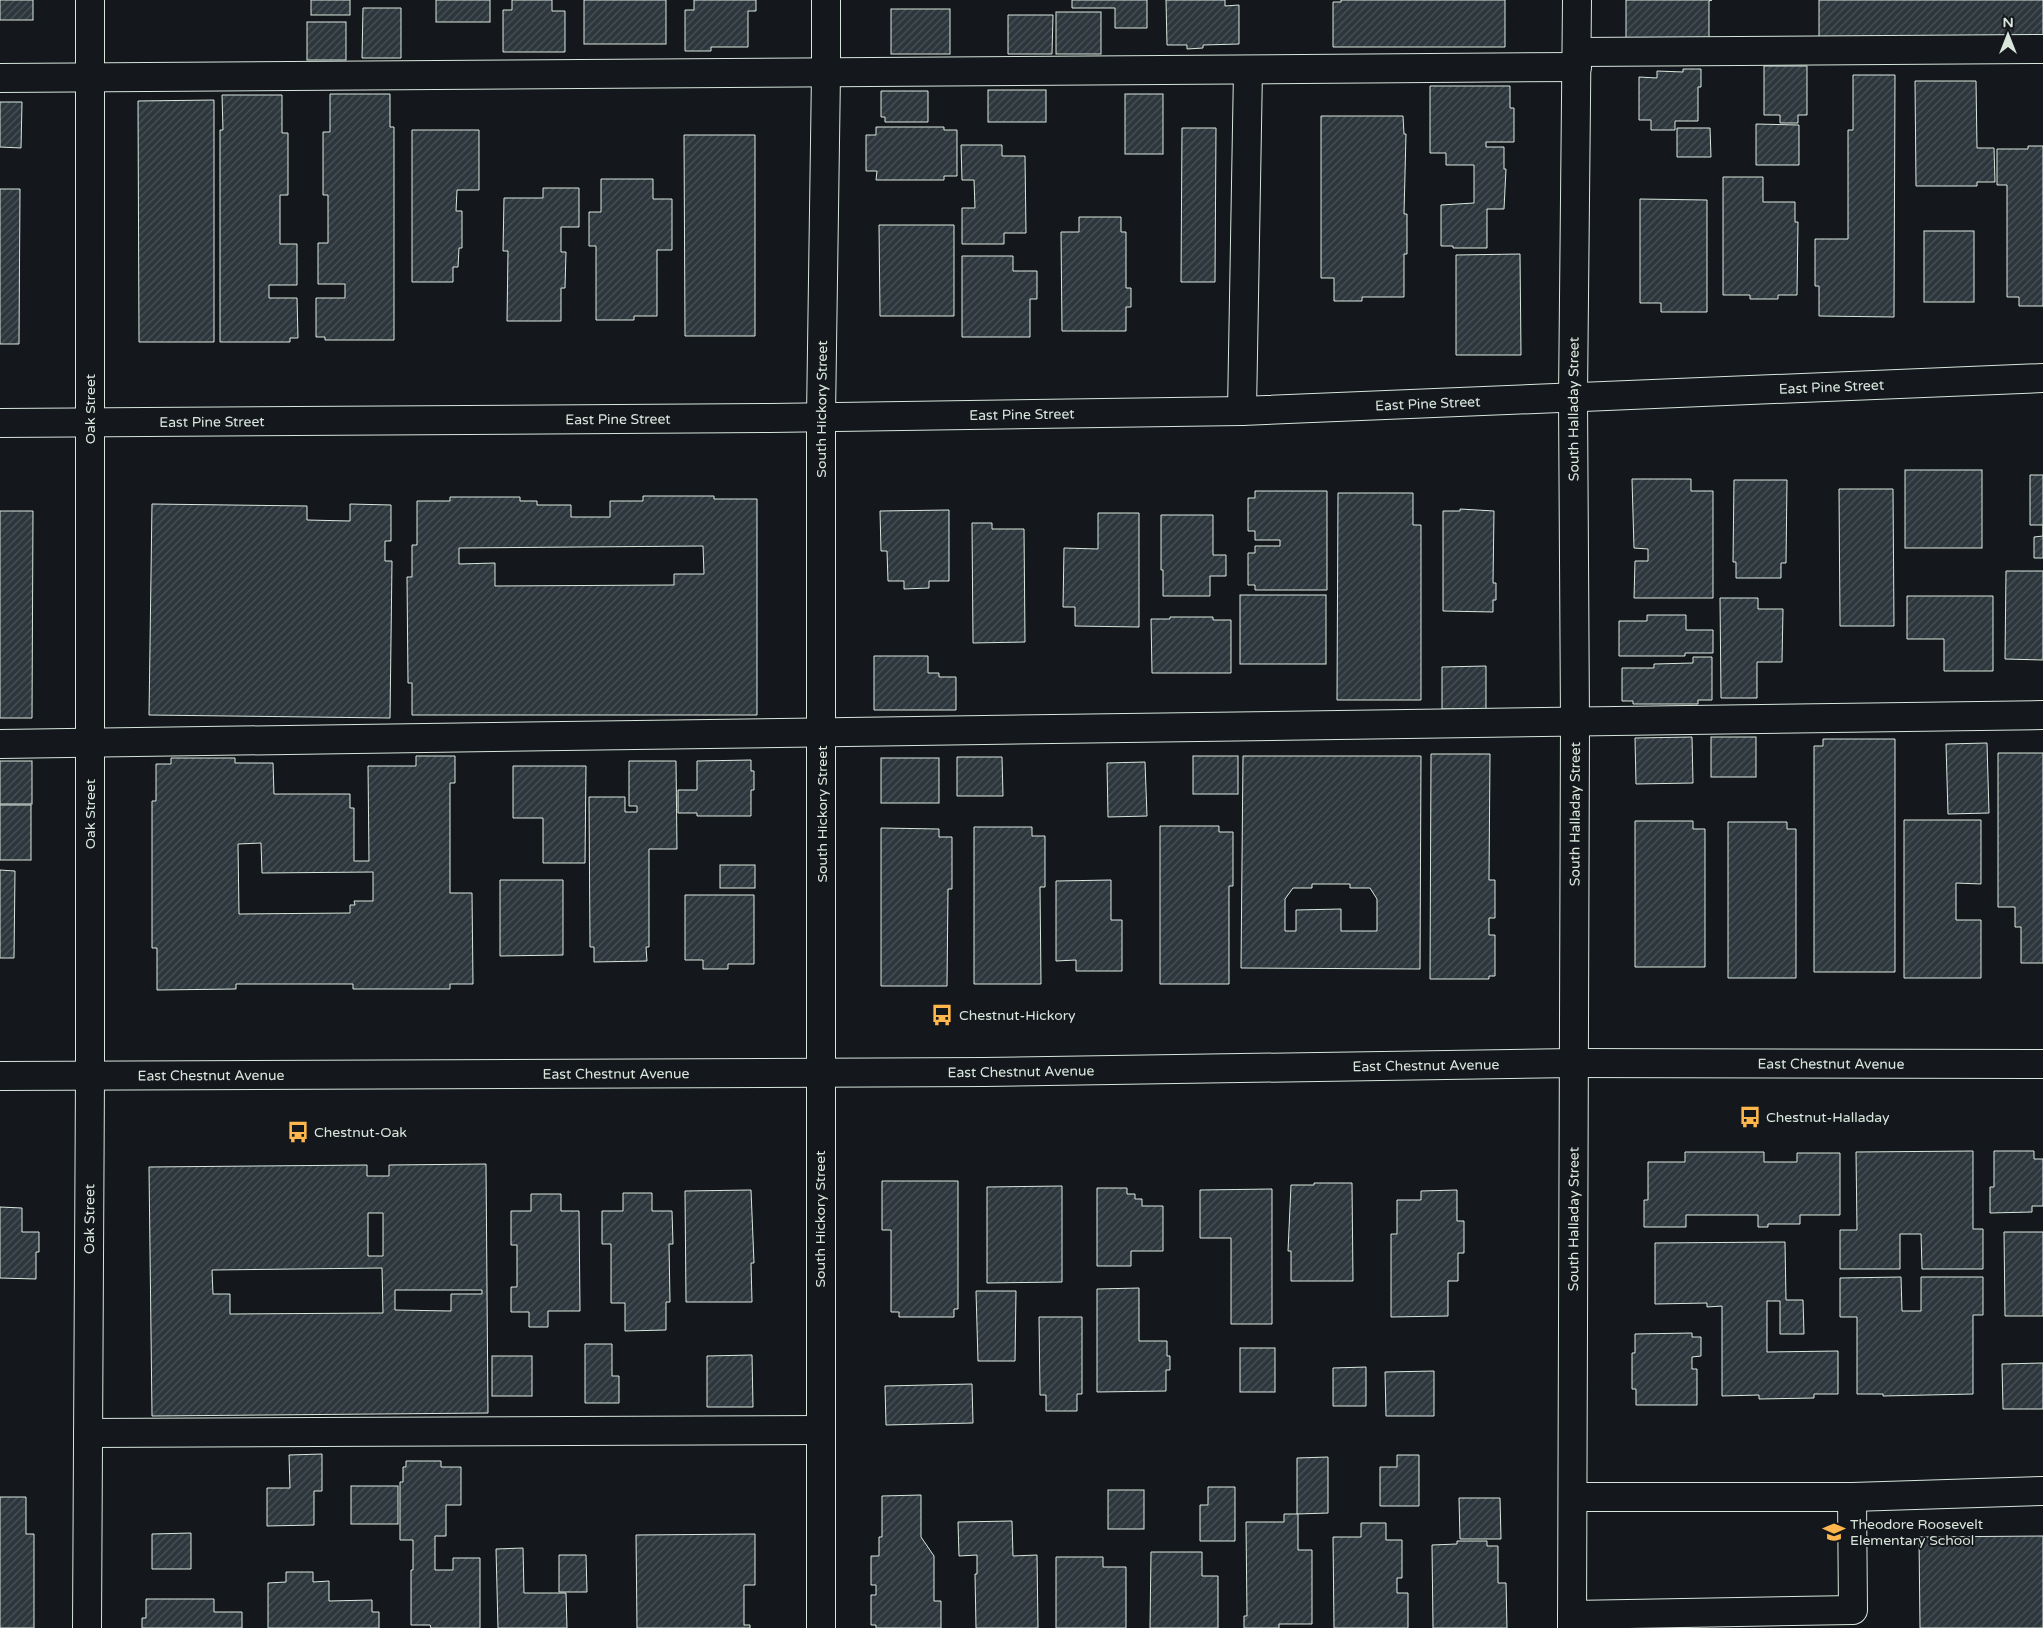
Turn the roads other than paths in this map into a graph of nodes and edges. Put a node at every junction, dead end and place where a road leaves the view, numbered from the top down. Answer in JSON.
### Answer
{"nodes":[{"id":1,"x":90,"y":0,"type":"edge"},
{"id":2,"x":826,"y":0,"type":"edge"},
{"id":3,"x":1577,"y":0,"type":"edge"},
{"id":4,"x":2043,"y":49,"type":"edge"},
{"id":5,"x":1577,"y":59,"type":"junction"},
{"id":6,"x":1248,"y":70,"type":"junction"},
{"id":7,"x":826,"y":73,"type":"junction"},
{"id":8,"x":90,"y":77,"type":"junction"},
{"id":9,"x":0,"y":78,"type":"edge"},
{"id":10,"x":2043,"y":378,"type":"edge"},
{"id":11,"x":1573,"y":397,"type":"junction"},
{"id":12,"x":1242,"y":411,"type":"junction"},
{"id":13,"x":821,"y":417,"type":"junction"},
{"id":14,"x":0,"y":423,"type":"edge"},
{"id":15,"x":90,"y":423,"type":"junction"},
{"id":16,"x":2043,"y":715,"type":"edge"},
{"id":17,"x":1575,"y":722,"type":"junction"},
{"id":18,"x":822,"y":733,"type":"junction"},
{"id":19,"x":90,"y":743,"type":"junction"},
{"id":20,"x":0,"y":744,"type":"edge"},
{"id":21,"x":1574,"y":1064,"type":"junction"},
{"id":22,"x":2043,"y":1064,"type":"edge"},
{"id":23,"x":820,"y":1073,"type":"junction"},
{"id":24,"x":90,"y":1075,"type":"junction"},
{"id":25,"x":0,"y":1076,"type":"edge"},
{"id":26,"x":821,"y":1430,"type":"junction"},
{"id":27,"x":88,"y":1433,"type":"junction"},
{"id":28,"x":2043,"y":1491,"type":"edge"},
{"id":29,"x":1573,"y":1496,"type":"junction"},
{"id":30,"x":1852,"y":1496,"type":"junction"},
{"id":31,"x":1572,"y":1622,"type":"edge"},
{"id":32,"x":87,"y":1628,"type":"edge"},
{"id":33,"x":821,"y":1628,"type":"edge"}],
"edges":[{"from":1,"to":8,"type":"street","name":"Oak Street"},
{"from":2,"to":7,"type":"street","name":"South Hickory Street"},
{"from":3,"to":5,"type":"street","name":"South Halladay Street"},
{"from":4,"to":5,"type":"street"},
{"from":5,"to":6,"type":"street"},
{"from":5,"to":11,"type":"street","name":"South Halladay Street"},
{"from":6,"to":7,"type":"street"},
{"from":6,"to":12,"type":"street"},
{"from":7,"to":8,"type":"street"},
{"from":7,"to":13,"type":"street","name":"South Hickory Street"},
{"from":8,"to":9,"type":"street"},
{"from":8,"to":15,"type":"street","name":"Oak Street"},
{"from":10,"to":11,"type":"street","name":"East Pine Street"},
{"from":11,"to":12,"type":"street","name":"East Pine Street"},
{"from":11,"to":17,"type":"street","name":"South Halladay Street"},
{"from":12,"to":13,"type":"street","name":"East Pine Street"},
{"from":13,"to":15,"type":"street","name":"East Pine Street"},
{"from":13,"to":18,"type":"street","name":"South Hickory Street"},
{"from":14,"to":15,"type":"street","name":"East Pine Street"},
{"from":15,"to":19,"type":"street","name":"Oak Street"},
{"from":16,"to":17,"type":"street"},
{"from":17,"to":18,"type":"street"},
{"from":17,"to":21,"type":"street","name":"South Halladay Street"},
{"from":18,"to":19,"type":"street"},
{"from":18,"to":23,"type":"street","name":"South Hickory Street"},
{"from":19,"to":20,"type":"street"},
{"from":19,"to":24,"type":"street","name":"Oak Street"},
{"from":21,"to":22,"type":"street","name":"East Chestnut Avenue"},
{"from":21,"to":23,"type":"street","name":"East Chestnut Avenue"},
{"from":21,"to":29,"type":"street","name":"South Halladay Street"},
{"from":23,"to":24,"type":"street","name":"East Chestnut Avenue"},
{"from":23,"to":26,"type":"street","name":"South Hickory Street"},
{"from":24,"to":25,"type":"street","name":"East Chestnut Avenue"},
{"from":24,"to":27,"type":"street","name":"Oak Street"},
{"from":26,"to":27,"type":"street"},
{"from":26,"to":33,"type":"street","name":"South Hickory Street"},
{"from":27,"to":32,"type":"street","name":"Oak Street"},
{"from":28,"to":30,"type":"street"},
{"from":29,"to":30,"type":"street"},
{"from":29,"to":31,"type":"street","name":"South Halladay Street"},
{"from":30,"to":31,"type":"street"}]}
